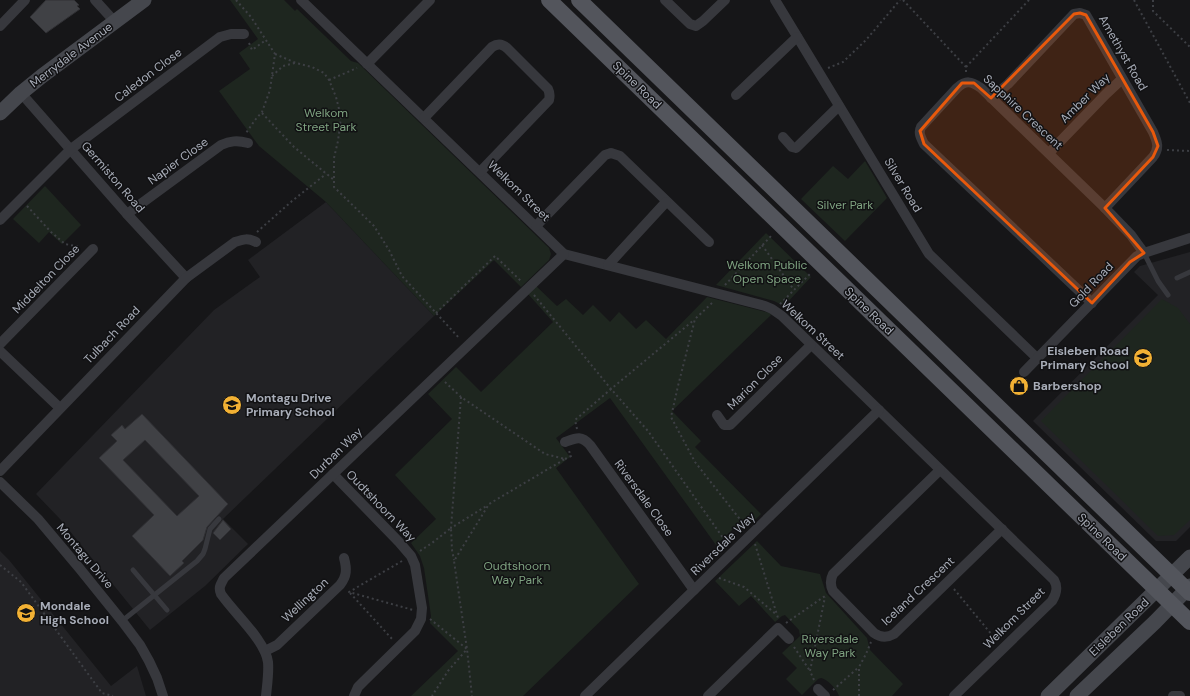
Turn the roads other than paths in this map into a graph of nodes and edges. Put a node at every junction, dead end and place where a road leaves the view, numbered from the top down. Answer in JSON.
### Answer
{"nodes":[{"id":1,"x":25,"y":0,"type":"edge"},
{"id":2,"x":95,"y":0,"type":"edge"},
{"id":3,"x":144,"y":0,"type":"edge"},
{"id":4,"x":301,"y":0,"type":"edge"},
{"id":5,"x":430,"y":0,"type":"edge"},
{"id":6,"x":549,"y":0,"type":"edge"},
{"id":7,"x":578,"y":0,"type":"edge"},
{"id":8,"x":665,"y":0,"type":"edge"},
{"id":9,"x":725,"y":0,"type":"edge"},
{"id":10,"x":775,"y":0,"type":"edge"},
{"id":11,"x":115,"y":22,"type":"junction"},
{"id":12,"x":0,"y":26,"type":"edge"},
{"id":13,"x":244,"y":34,"type":"road end"},
{"id":14,"x":797,"y":37,"type":"junction"},
{"id":15,"x":367,"y":64,"type":"junction"},
{"id":16,"x":1122,"y":78,"type":"junction"},
{"id":17,"x":21,"y":93,"type":"junction"},
{"id":18,"x":736,"y":95,"type":"dead end"},
{"id":19,"x":991,"y":98,"type":"junction"},
{"id":20,"x":839,"y":106,"type":"junction"},
{"id":21,"x":0,"y":113,"type":"edge"},
{"id":22,"x":424,"y":118,"type":"junction"},
{"id":23,"x":783,"y":137,"type":"dead end"},
{"id":24,"x":244,"y":142,"type":"road end"},
{"id":25,"x":71,"y":149,"type":"junction"},
{"id":26,"x":1048,"y":153,"type":"junction"},
{"id":27,"x":480,"y":172,"type":"junction"},
{"id":28,"x":666,"y":202,"type":"junction"},
{"id":29,"x":1105,"y":208,"type":"junction"},
{"id":30,"x":127,"y":214,"type":"junction"},
{"id":31,"x":0,"y":220,"type":"edge"},
{"id":32,"x":536,"y":226,"type":"junction"},
{"id":33,"x":1190,"y":238,"type":"edge"},
{"id":34,"x":253,"y":240,"type":"road end"},
{"id":35,"x":708,"y":242,"type":"dead end"},
{"id":36,"x":93,"y":249,"type":"road end"},
{"id":37,"x":1144,"y":253,"type":"junction"},
{"id":38,"x":564,"y":254,"type":"junction"},
{"id":39,"x":608,"y":265,"type":"junction"},
{"id":40,"x":1190,"y":272,"type":"edge"},
{"id":41,"x":186,"y":278,"type":"junction"},
{"id":42,"x":1177,"y":278,"type":"dead end"},
{"id":43,"x":1168,"y":295,"type":"dead end"},
{"id":44,"x":1092,"y":303,"type":"junction"},
{"id":45,"x":0,"y":344,"type":"edge"},
{"id":46,"x":812,"y":344,"type":"junction"},
{"id":47,"x":0,"y":351,"type":"edge"},
{"id":48,"x":1038,"y":359,"type":"junction"},
{"id":49,"x":1024,"y":372,"type":"dead end"},
{"id":50,"x":60,"y":408,"type":"junction"},
{"id":51,"x":879,"y":410,"type":"junction"},
{"id":52,"x":717,"y":415,"type":"dead end"},
{"id":53,"x":565,"y":442,"type":"dead end"},
{"id":54,"x":940,"y":470,"type":"junction"},
{"id":55,"x":0,"y":471,"type":"edge"},
{"id":56,"x":333,"y":474,"type":"junction"},
{"id":57,"x":0,"y":482,"type":"edge"},
{"id":58,"x":218,"y":519,"type":"dead end"},
{"id":59,"x":1002,"y":529,"type":"junction"},
{"id":60,"x":1190,"y":557,"type":"edge"},
{"id":61,"x":344,"y":558,"type":"dead end"},
{"id":62,"x":133,"y":570,"type":"dead end"},
{"id":63,"x":1172,"y":575,"type":"junction"},
{"id":64,"x":1189,"y":589,"type":"edge"},
{"id":65,"x":694,"y":590,"type":"junction"},
{"id":66,"x":1157,"y":590,"type":"junction"},
{"id":67,"x":154,"y":595,"type":"junction"},
{"id":68,"x":1172,"y":604,"type":"junction"},
{"id":69,"x":167,"y":610,"type":"dead end"},
{"id":70,"x":122,"y":621,"type":"junction"},
{"id":71,"x":1190,"y":622,"type":"edge"},
{"id":72,"x":789,"y":639,"type":"road end"},
{"id":73,"x":265,"y":651,"type":"junction"},
{"id":74,"x":163,"y":696,"type":"edge"},
{"id":75,"x":266,"y":696,"type":"edge"},
{"id":76,"x":354,"y":696,"type":"edge"},
{"id":77,"x":585,"y":696,"type":"edge"},
{"id":78,"x":708,"y":696,"type":"edge"},
{"id":79,"x":954,"y":696,"type":"edge"},
{"id":80,"x":1048,"y":696,"type":"edge"},
{"id":81,"x":1077,"y":696,"type":"edge"},
{"id":82,"x":1173,"y":696,"type":"edge"},
{"id":83,"x":1180,"y":696,"type":"edge"}],
"edges":[{"from":1,"to":12,"type":"street"},
{"from":2,"to":11,"type":"street"},
{"from":3,"to":11,"type":"main road","name":"Merrydale Avenue"},
{"from":4,"to":15,"type":"street","name":"Welkom Street"},
{"from":5,"to":15,"type":"street"},
{"from":6,"to":66,"type":"main road","name":"Spine Road"},
{"from":7,"to":63,"type":"main road","name":"Spine Road"},
{"from":8,"to":9,"type":"street"},
{"from":10,"to":14,"type":"street","name":"Silver Road"},
{"from":11,"to":17,"type":"main road","name":"Merrydale Avenue"},
{"from":13,"to":25,"type":"street","name":"Caledon Close"},
{"from":14,"to":18,"type":"street"},
{"from":14,"to":20,"type":"street","name":"Silver Road"},
{"from":15,"to":22,"type":"street","name":"Welkom Street"},
{"from":16,"to":19,"type":"street","name":"Amethyst Road"},
{"from":16,"to":26,"type":"street","name":"Amber Way"},
{"from":16,"to":29,"type":"street","name":"Amethyst Road"},
{"from":17,"to":21,"type":"main road","name":"Merrydale Avenue"},
{"from":17,"to":25,"type":"street","name":"Germiston Road"},
{"from":19,"to":26,"type":"street","name":"Sapphire Crescent"},
{"from":19,"to":44,"type":"street","name":"Sapphire Crescent"},
{"from":20,"to":23,"type":"street"},
{"from":20,"to":48,"type":"street","name":"Silver Road"},
{"from":22,"to":27,"type":"street","name":"Welkom Street"},
{"from":22,"to":27,"type":"street"},
{"from":24,"to":30,"type":"street","name":"Napier Close"},
{"from":25,"to":30,"type":"street","name":"Germiston Road"},
{"from":25,"to":31,"type":"street","name":"Caledon Close"},
{"from":26,"to":29,"type":"street","name":"Sapphire Crescent"},
{"from":27,"to":32,"type":"street","name":"Welkom Street"},
{"from":28,"to":32,"type":"street"},
{"from":28,"to":35,"type":"street"},
{"from":28,"to":39,"type":"street"},
{"from":29,"to":37,"type":"street","name":"Sapphire Crescent"},
{"from":30,"to":41,"type":"street","name":"Germiston Road"},
{"from":32,"to":38,"type":"street","name":"Welkom Street"},
{"from":33,"to":37,"type":"street","name":"Gold Road"},
{"from":34,"to":41,"type":"street","name":"Tulbach Road"},
{"from":36,"to":45,"type":"street","name":"Middelton Close"},
{"from":37,"to":43,"type":"lane"},
{"from":37,"to":44,"type":"street","name":"Gold Road"},
{"from":38,"to":39,"type":"street","name":"Welkom Street"},
{"from":38,"to":56,"type":"street","name":"Durban Way"},
{"from":39,"to":46,"type":"street","name":"Welkom Street"},
{"from":40,"to":42,"type":"lane"},
{"from":41,"to":50,"type":"street","name":"Tulbach Road"},
{"from":44,"to":48,"type":"street","name":"Gold Road"},
{"from":46,"to":51,"type":"street","name":"Welkom Street"},
{"from":46,"to":52,"type":"street","name":"Marion Close"},
{"from":47,"to":50,"type":"street"},
{"from":48,"to":49,"type":"street","name":"Gold Road"},
{"from":50,"to":55,"type":"street","name":"Tulbach Road"},
{"from":51,"to":54,"type":"street","name":"Welkom Street"},
{"from":51,"to":65,"type":"street","name":"Riversdale Way"},
{"from":53,"to":65,"type":"street","name":"Riversdale Close"},
{"from":54,"to":59,"type":"street","name":"Welkom Street"},
{"from":54,"to":59,"type":"street","name":"Iceland Crescent"},
{"from":56,"to":73,"type":"street","name":"Durban Way"},
{"from":56,"to":76,"type":"street","name":"Oudtshoorn Way"},
{"from":57,"to":70,"type":"street","name":"Montagu Drive"},
{"from":58,"to":67,"type":"lane"},
{"from":59,"to":79,"type":"street","name":"Welkom Street"},
{"from":60,"to":63,"type":"main road","name":"Eisleben Road"},
{"from":61,"to":73,"type":"street","name":"Wellington"},
{"from":62,"to":67,"type":"lane"},
{"from":63,"to":64,"type":"main road","name":"Spine Road"},
{"from":63,"to":66,"type":"main road","name":"Eisleben Road"},
{"from":64,"to":68,"type":"main road","name":"Eisleben Road"},
{"from":65,"to":77,"type":"street","name":"Riversdale Way"},
{"from":66,"to":68,"type":"main road","name":"Spine Road"},
{"from":66,"to":80,"type":"main road","name":"Eisleben Road"},
{"from":67,"to":69,"type":"lane"},
{"from":67,"to":70,"type":"lane"},
{"from":68,"to":71,"type":"main road","name":"Spine Road"},
{"from":68,"to":81,"type":"main road","name":"Eisleben Road"},
{"from":70,"to":74,"type":"street","name":"Montagu Drive"},
{"from":72,"to":78,"type":"street"},
{"from":73,"to":75,"type":"street","name":"Durban Way"},
{"from":82,"to":83,"type":"street"}]}
